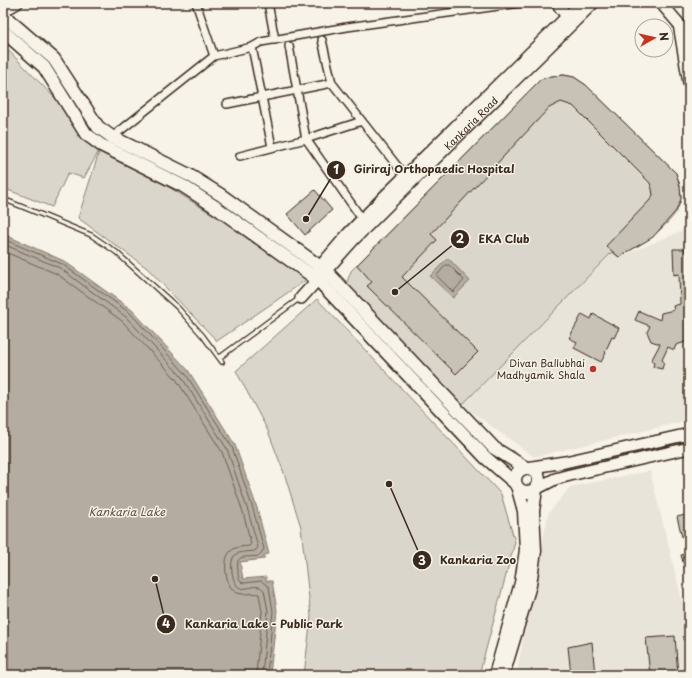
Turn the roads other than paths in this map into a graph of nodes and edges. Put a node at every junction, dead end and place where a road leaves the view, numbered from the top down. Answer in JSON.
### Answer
{"nodes":[{"id":1,"x":17,"y":3,"type":"edge"},
{"id":2,"x":196,"y":3,"type":"edge"},
{"id":3,"x":268,"y":3,"type":"edge"},
{"id":4,"x":521,"y":3,"type":"edge"},
{"id":5,"x":557,"y":3,"type":"edge"},
{"id":6,"x":593,"y":3,"type":"edge"},
{"id":7,"x":660,"y":3,"type":"edge"},
{"id":8,"x":3,"y":12,"type":"edge"},
{"id":9,"x":574,"y":12,"type":"edge"},
{"id":10,"x":3,"y":15,"type":"edge"},
{"id":11,"x":3,"y":31,"type":"edge"},
{"id":12,"x":274,"y":40,"type":"junction"},
{"id":13,"x":322,"y":40,"type":"dead end"},
{"id":14,"x":290,"y":46,"type":"dead end"},
{"id":15,"x":252,"y":47,"type":"junction"},
{"id":16,"x":214,"y":56,"type":"junction"},
{"id":17,"x":332,"y":83,"type":"junction"},
{"id":18,"x":689,"y":83,"type":"edge"},
{"id":19,"x":298,"y":90,"type":"junction"},
{"id":20,"x":262,"y":97,"type":"junction"},
{"id":21,"x":227,"y":104,"type":"dead end"},
{"id":22,"x":362,"y":121,"type":"junction"},
{"id":23,"x":112,"y":137,"type":"junction"},
{"id":24,"x":306,"y":139,"type":"junction"},
{"id":25,"x":101,"y":145,"type":"junction"},
{"id":26,"x":272,"y":147,"type":"junction"},
{"id":27,"x":240,"y":156,"type":"dead end"},
{"id":28,"x":405,"y":176,"type":"junction"},
{"id":29,"x":3,"y":200,"type":"edge"},
{"id":30,"x":362,"y":220,"type":"junction"},
{"id":31,"x":323,"y":268,"type":"junction"},
{"id":32,"x":315,"y":278,"type":"junction"},
{"id":33,"x":301,"y":298,"type":"joint"},
{"id":34,"x":219,"y":358,"type":"junction"},
{"id":35,"x":222,"y":362,"type":"dead end"},
{"id":36,"x":689,"y":434,"type":"edge"},
{"id":37,"x":689,"y":448,"type":"edge"},
{"id":38,"x":526,"y":468,"type":"junction"},
{"id":39,"x":517,"y":486,"type":"junction"},
{"id":40,"x":536,"y":489,"type":"junction"},
{"id":41,"x":509,"y":642,"type":"junction"},
{"id":42,"x":494,"y":675,"type":"edge"},
{"id":43,"x":503,"y":675,"type":"edge"}],
"edges":[{"from":1,"to":8,"type":"main road"},
{"from":2,"to":16,"type":"street"},
{"from":3,"to":12,"type":"street"},
{"from":4,"to":12,"type":"street"},
{"from":5,"to":9,"type":"main road"},
{"from":6,"to":9,"type":"main road","name":"Kankaria Road"},
{"from":7,"to":18,"type":"main road"},
{"from":9,"to":28,"type":"main road"},
{"from":9,"to":31,"type":"main road","name":"Kankaria Road"},
{"from":10,"to":23,"type":"main road"},
{"from":11,"to":25,"type":"main road"},
{"from":12,"to":15,"type":"street"},
{"from":13,"to":17,"type":"street"},
{"from":14,"to":19,"type":"street"},
{"from":15,"to":16,"type":"street"},
{"from":15,"to":20,"type":"street"},
{"from":16,"to":23,"type":"street"},
{"from":17,"to":19,"type":"street"},
{"from":17,"to":22,"type":"street"},
{"from":19,"to":20,"type":"street"},
{"from":19,"to":24,"type":"street"},
{"from":20,"to":21,"type":"street"},
{"from":20,"to":26,"type":"street"},
{"from":22,"to":24,"type":"street"},
{"from":22,"to":28,"type":"street"},
{"from":23,"to":25,"type":"street"},
{"from":23,"to":31,"type":"main road"},
{"from":24,"to":26,"type":"street"},
{"from":24,"to":30,"type":"street"},
{"from":25,"to":32,"type":"main road"},
{"from":26,"to":27,"type":"street"},
{"from":28,"to":30,"type":"main road"},
{"from":29,"to":34,"type":"lane"},
{"from":30,"to":31,"type":"main road"},
{"from":31,"to":32,"type":"main road","name":"Kankaria Road"},
{"from":31,"to":38,"type":"main road"},
{"from":32,"to":33,"type":"main road","name":"Kankaria Road"},
{"from":32,"to":39,"type":"main road"},
{"from":33,"to":34,"type":"lane"},
{"from":34,"to":35,"type":"lane"},
{"from":36,"to":38,"type":"main road"},
{"from":37,"to":40,"type":"main road"},
{"from":38,"to":39,"type":"main road"},
{"from":38,"to":40,"type":"main road"},
{"from":39,"to":40,"type":"main road"},
{"from":39,"to":41,"type":"main road"},
{"from":40,"to":41,"type":"main road"},
{"from":41,"to":42,"type":"main road"},
{"from":41,"to":43,"type":"main road"}]}
